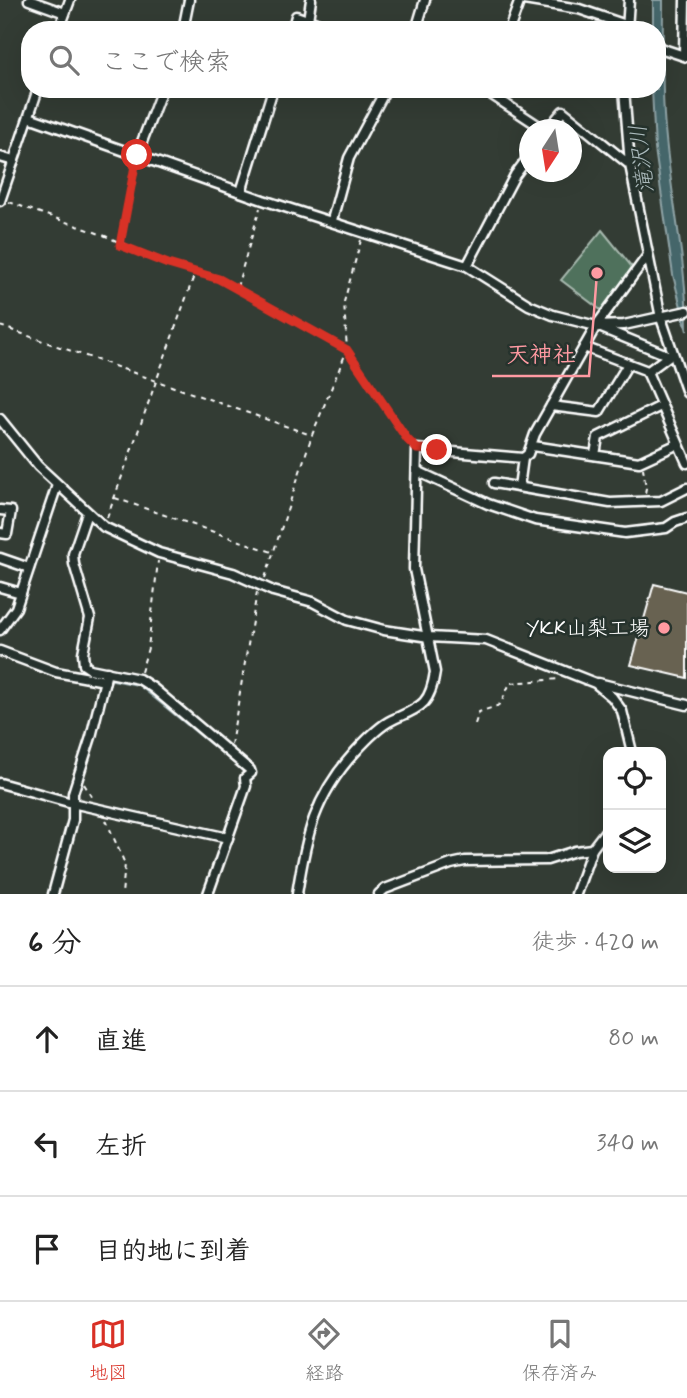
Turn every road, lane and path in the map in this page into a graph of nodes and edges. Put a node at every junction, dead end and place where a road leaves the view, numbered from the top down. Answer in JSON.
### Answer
{"nodes":[{"id":1,"x":29,"y":0,"type":"edge"},
{"id":2,"x":69,"y":0,"type":"edge"},
{"id":3,"x":190,"y":0,"type":"edge"},
{"id":4,"x":312,"y":0,"type":"edge"},
{"id":5,"x":425,"y":0,"type":"edge"},
{"id":6,"x":522,"y":0,"type":"edge"},
{"id":7,"x":574,"y":0,"type":"edge"},
{"id":8,"x":629,"y":0,"type":"edge"},
{"id":9,"x":685,"y":0,"type":"edge"},
{"id":10,"x":579,"y":9,"type":"junction"},
{"id":11,"x":65,"y":13,"type":"junction"},
{"id":12,"x":308,"y":20,"type":"joint"},
{"id":13,"x":62,"y":21,"type":"edge"},
{"id":14,"x":185,"y":21,"type":"edge"},
{"id":15,"x":295,"y":21,"type":"edge"},
{"id":16,"x":419,"y":21,"type":"edge"},
{"id":17,"x":513,"y":21,"type":"edge"},
{"id":18,"x":610,"y":21,"type":"edge"},
{"id":19,"x":627,"y":21,"type":"edge"},
{"id":20,"x":682,"y":55,"type":"edge"},
{"id":21,"x":35,"y":98,"type":"edge"},
{"id":22,"x":159,"y":98,"type":"edge"},
{"id":23,"x":270,"y":98,"type":"edge"},
{"id":24,"x":381,"y":98,"type":"edge"},
{"id":25,"x":497,"y":98,"type":"edge"},
{"id":26,"x":625,"y":98,"type":"edge"},
{"id":27,"x":29,"y":117,"type":"junction"},
{"id":28,"x":529,"y":119,"type":"edge"},
{"id":29,"x":556,"y":119,"type":"edge"},
{"id":30,"x":573,"y":119,"type":"edge"},
{"id":31,"x":582,"y":126,"type":"edge"},
{"id":32,"x":137,"y":155,"type":"junction"},
{"id":33,"x":0,"y":156,"type":"edge"},
{"id":34,"x":14,"y":161,"type":"junction"},
{"id":35,"x":630,"y":165,"type":"junction"},
{"id":36,"x":519,"y":170,"type":"edge"},
{"id":37,"x":241,"y":192,"type":"junction"},
{"id":38,"x":0,"y":200,"type":"edge"},
{"id":39,"x":263,"y":200,"type":"junction"},
{"id":40,"x":332,"y":220,"type":"junction"},
{"id":41,"x":363,"y":232,"type":"junction"},
{"id":42,"x":120,"y":245,"type":"junction"},
{"id":43,"x":648,"y":255,"type":"junction"},
{"id":44,"x":467,"y":266,"type":"junction"},
{"id":45,"x":195,"y":272,"type":"junction"},
{"id":46,"x":237,"y":288,"type":"junction"},
{"id":47,"x":687,"y":311,"type":"edge"},
{"id":48,"x":664,"y":317,"type":"junction"},
{"id":49,"x":0,"y":326,"type":"edge"},
{"id":50,"x":597,"y":326,"type":"junction"},
{"id":51,"x":584,"y":347,"type":"junction"},
{"id":52,"x":347,"y":350,"type":"junction"},
{"id":53,"x":670,"y":355,"type":"junction"},
{"id":54,"x":628,"y":364,"type":"junction"},
{"id":55,"x":647,"y":372,"type":"junction"},
{"id":56,"x":156,"y":380,"type":"junction"},
{"id":57,"x":687,"y":393,"type":"edge"},
{"id":58,"x":551,"y":405,"type":"junction"},
{"id":59,"x":661,"y":406,"type":"junction"},
{"id":60,"x":0,"y":419,"type":"edge"},
{"id":61,"x":312,"y":435,"type":"junction"},
{"id":62,"x":678,"y":444,"type":"junction"},
{"id":63,"x":533,"y":446,"type":"junction"},
{"id":64,"x":417,"y":449,"type":"junction"},
{"id":65,"x":595,"y":455,"type":"junction"},
{"id":66,"x":523,"y":458,"type":"junction"},
{"id":67,"x":641,"y":461,"type":"junction"},
{"id":68,"x":687,"y":463,"type":"edge"},
{"id":69,"x":417,"y":471,"type":"junction"},
{"id":70,"x":494,"y":482,"type":"dead end"},
{"id":71,"x":57,"y":485,"type":"junction"},
{"id":72,"x":519,"y":487,"type":"junction"},
{"id":73,"x":687,"y":488,"type":"edge"},
{"id":74,"x":114,"y":498,"type":"junction"},
{"id":75,"x":644,"y":501,"type":"junction"},
{"id":76,"x":0,"y":510,"type":"edge"},
{"id":77,"x":86,"y":513,"type":"junction"},
{"id":78,"x":687,"y":518,"type":"edge"},
{"id":79,"x":104,"y":527,"type":"junction"},
{"id":80,"x":0,"y":533,"type":"edge"},
{"id":81,"x":273,"y":552,"type":"junction"},
{"id":82,"x":159,"y":553,"type":"junction"},
{"id":83,"x":0,"y":558,"type":"edge"},
{"id":84,"x":29,"y":568,"type":"junction"},
{"id":85,"x":261,"y":585,"type":"junction"},
{"id":86,"x":0,"y":587,"type":"edge"},
{"id":87,"x":21,"y":593,"type":"junction"},
{"id":88,"x":4,"y":616,"type":"edge"},
{"id":89,"x":0,"y":630,"type":"edge"},
{"id":90,"x":429,"y":637,"type":"junction"},
{"id":91,"x":0,"y":651,"type":"edge"},
{"id":92,"x":569,"y":672,"type":"junction"},
{"id":93,"x":106,"y":677,"type":"junction"},
{"id":94,"x":139,"y":679,"type":"junction"},
{"id":95,"x":595,"y":683,"type":"junction"},
{"id":96,"x":687,"y":705,"type":"edge"},
{"id":97,"x":475,"y":724,"type":"dead end"},
{"id":98,"x":631,"y":747,"type":"edge"},
{"id":99,"x":230,"y":751,"type":"junction"},
{"id":100,"x":78,"y":774,"type":"junction"},
{"id":101,"x":0,"y":783,"type":"edge"},
{"id":102,"x":72,"y":803,"type":"junction"},
{"id":103,"x":99,"y":809,"type":"junction"},
{"id":104,"x":603,"y":835,"type":"edge"},
{"id":105,"x":228,"y":838,"type":"junction"},
{"id":106,"x":593,"y":849,"type":"junction"},
{"id":107,"x":53,"y":894,"type":"edge"},
{"id":108,"x":122,"y":894,"type":"edge"},
{"id":109,"x":208,"y":894,"type":"edge"},
{"id":110,"x":297,"y":894,"type":"edge"},
{"id":111,"x":379,"y":894,"type":"edge"},
{"id":112,"x":576,"y":894,"type":"edge"}],
"edges":[{"from":1,"to":11,"type":"street"},
{"from":2,"to":11,"type":"street"},
{"from":3,"to":14,"type":"street"},
{"from":4,"to":12,"type":"street"},
{"from":5,"to":16,"type":"street"},
{"from":6,"to":10,"type":"street"},
{"from":6,"to":17,"type":"street"},
{"from":7,"to":10,"type":"street"},
{"from":8,"to":19,"type":"street"},
{"from":9,"to":20,"type":"street"},
{"from":10,"to":18,"type":"street"},
{"from":11,"to":13,"type":"street"},
{"from":12,"to":15,"type":"street"},
{"from":21,"to":27,"type":"street"},
{"from":22,"to":32,"type":"street"},
{"from":23,"to":37,"type":"street"},
{"from":24,"to":40,"type":"street"},
{"from":25,"to":28,"type":"street"},
{"from":26,"to":35,"type":"street"},
{"from":27,"to":32,"type":"street"},
{"from":27,"to":34,"type":"street"},
{"from":29,"to":30,"type":"street"},
{"from":31,"to":35,"type":"street"},
{"from":32,"to":37,"type":"street"},
{"from":32,"to":42,"type":"path"},
{"from":33,"to":34,"type":"street"},
{"from":34,"to":38,"type":"street"},
{"from":35,"to":43,"type":"street"},
{"from":36,"to":44,"type":"street"},
{"from":37,"to":39,"type":"street"},
{"from":38,"to":42,"type":"path"},
{"from":39,"to":40,"type":"street"},
{"from":39,"to":46,"type":"path"},
{"from":40,"to":41,"type":"street"},
{"from":41,"to":44,"type":"street"},
{"from":41,"to":52,"type":"path"},
{"from":42,"to":45,"type":"path"},
{"from":43,"to":48,"type":"street"},
{"from":43,"to":50,"type":"street"},
{"from":44,"to":50,"type":"street"},
{"from":45,"to":46,"type":"path"},
{"from":45,"to":56,"type":"path"},
{"from":46,"to":52,"type":"path"},
{"from":47,"to":48,"type":"street"},
{"from":48,"to":50,"type":"street"},
{"from":48,"to":53,"type":"street"},
{"from":49,"to":56,"type":"path"},
{"from":50,"to":51,"type":"street"},
{"from":50,"to":53,"type":"street"},
{"from":51,"to":54,"type":"street"},
{"from":51,"to":58,"type":"street"},
{"from":52,"to":61,"type":"path"},
{"from":52,"to":64,"type":"path"},
{"from":53,"to":55,"type":"street"},
{"from":53,"to":57,"type":"street"},
{"from":54,"to":55,"type":"street"},
{"from":54,"to":58,"type":"street"},
{"from":55,"to":59,"type":"street"},
{"from":56,"to":61,"type":"path"},
{"from":56,"to":74,"type":"path"},
{"from":58,"to":63,"type":"street"},
{"from":59,"to":62,"type":"street"},
{"from":59,"to":65,"type":"street"},
{"from":60,"to":71,"type":"street"},
{"from":61,"to":81,"type":"path"},
{"from":62,"to":67,"type":"street"},
{"from":62,"to":68,"type":"street"},
{"from":63,"to":65,"type":"street"},
{"from":63,"to":66,"type":"street"},
{"from":64,"to":66,"type":"street"},
{"from":64,"to":69,"type":"street"},
{"from":65,"to":67,"type":"street"},
{"from":66,"to":72,"type":"street"},
{"from":67,"to":75,"type":"path"},
{"from":69,"to":78,"type":"street"},
{"from":69,"to":90,"type":"street"},
{"from":70,"to":72,"type":"street"},
{"from":71,"to":77,"type":"street"},
{"from":71,"to":84,"type":"street"},
{"from":72,"to":75,"type":"street"},
{"from":73,"to":75,"type":"street"},
{"from":74,"to":79,"type":"path"},
{"from":74,"to":81,"type":"path"},
{"from":76,"to":80,"type":"street"},
{"from":77,"to":79,"type":"street"},
{"from":77,"to":93,"type":"street"},
{"from":79,"to":82,"type":"street"},
{"from":81,"to":85,"type":"path"},
{"from":82,"to":85,"type":"street"},
{"from":82,"to":94,"type":"path"},
{"from":83,"to":84,"type":"street"},
{"from":84,"to":87,"type":"street"},
{"from":85,"to":90,"type":"street"},
{"from":85,"to":99,"type":"path"},
{"from":86,"to":87,"type":"street"},
{"from":87,"to":88,"type":"street"},
{"from":88,"to":89,"type":"street"},
{"from":90,"to":92,"type":"street"},
{"from":90,"to":110,"type":"street"},
{"from":91,"to":93,"type":"street"},
{"from":92,"to":95,"type":"street"},
{"from":92,"to":97,"type":"path"},
{"from":93,"to":94,"type":"street"},
{"from":93,"to":100,"type":"street"},
{"from":94,"to":99,"type":"street"},
{"from":95,"to":96,"type":"street"},
{"from":95,"to":98,"type":"street"},
{"from":99,"to":105,"type":"street"},
{"from":100,"to":102,"type":"street"},
{"from":100,"to":103,"type":"path"},
{"from":101,"to":102,"type":"street"},
{"from":102,"to":103,"type":"street"},
{"from":102,"to":107,"type":"street"},
{"from":103,"to":105,"type":"street"},
{"from":103,"to":108,"type":"path"},
{"from":104,"to":106,"type":"street"},
{"from":105,"to":109,"type":"street"},
{"from":106,"to":111,"type":"street"},
{"from":106,"to":112,"type":"street"}]}
